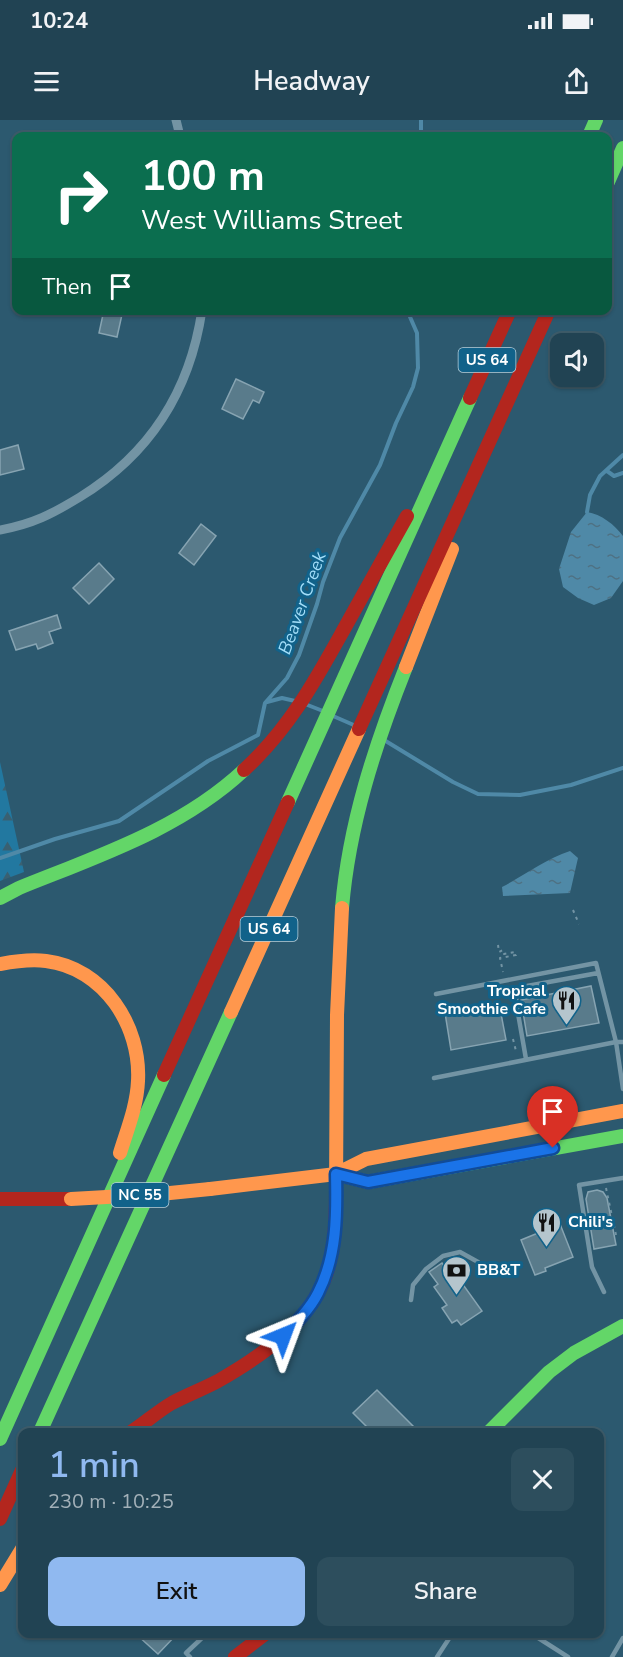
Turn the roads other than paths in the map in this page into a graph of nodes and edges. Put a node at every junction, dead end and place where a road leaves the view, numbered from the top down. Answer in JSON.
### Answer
{"nodes":[{"id":1,"x":623,"y":148,"type":"edge"},
{"id":2,"x":612,"y":173,"type":"edge"},
{"id":3,"x":201,"y":315,"type":"edge"},
{"id":4,"x":508,"y":315,"type":"edge"},
{"id":5,"x":547,"y":315,"type":"edge"},
{"id":6,"x":465,"y":410,"type":"junction"},
{"id":7,"x":497,"y":425,"type":"junction"},
{"id":8,"x":0,"y":530,"type":"edge"},
{"id":9,"x":0,"y":898,"type":"edge"},
{"id":10,"x":0,"y":964,"type":"edge"},
{"id":11,"x":598,"y":973,"type":"junction"},
{"id":12,"x":436,"y":994,"type":"dead end"},
{"id":13,"x":616,"y":1042,"type":"junction"},
{"id":14,"x":623,"y":1042,"type":"edge"},
{"id":15,"x":526,"y":1059,"type":"junction"},
{"id":16,"x":434,"y":1078,"type":"dead end"},
{"id":17,"x":623,"y":1089,"type":"edge"},
{"id":18,"x":623,"y":1111,"type":"edge"},
{"id":19,"x":623,"y":1136,"type":"edge"},
{"id":20,"x":336,"y":1174,"type":"junction"},
{"id":21,"x":623,"y":1178,"type":"edge"},
{"id":22,"x":0,"y":1199,"type":"edge"},
{"id":23,"x":100,"y":1218,"type":"junction"},
{"id":24,"x":478,"y":1262,"type":"dead end"},
{"id":25,"x":604,"y":1292,"type":"dead end"},
{"id":26,"x":411,"y":1300,"type":"dead end"},
{"id":27,"x":621,"y":1329,"type":"edge"},
{"id":28,"x":42,"y":1428,"type":"edge"},
{"id":29,"x":137,"y":1428,"type":"edge"},
{"id":30,"x":493,"y":1428,"type":"edge"},
{"id":31,"x":0,"y":1439,"type":"edge"},
{"id":32,"x":18,"y":1479,"type":"edge"},
{"id":33,"x":0,"y":1519,"type":"edge"},
{"id":34,"x":18,"y":1556,"type":"edge"},
{"id":35,"x":0,"y":1585,"type":"edge"},
{"id":36,"x":202,"y":1638,"type":"edge"},
{"id":37,"x":261,"y":1638,"type":"edge"},
{"id":38,"x":449,"y":1638,"type":"edge"},
{"id":39,"x":538,"y":1638,"type":"edge"},
{"id":40,"x":623,"y":1638,"type":"edge"},
{"id":41,"x":190,"y":1657,"type":"edge"},
{"id":42,"x":235,"y":1657,"type":"edge"},
{"id":43,"x":437,"y":1657,"type":"edge"},
{"id":44,"x":568,"y":1657,"type":"edge"},
{"id":45,"x":612,"y":1657,"type":"edge"}],
"edges":[{"from":1,"to":2,"type":"main road"},
{"from":3,"to":8,"type":"street"},
{"from":4,"to":6,"type":"main road","number":"US 64"},
{"from":5,"to":7,"type":"main road","number":"US 64"},
{"from":6,"to":9,"type":"main road"},
{"from":6,"to":23,"type":"main road","number":"US 64"},
{"from":7,"to":20,"type":"main road"},
{"from":7,"to":28,"type":"main road","number":"US 64"},
{"from":10,"to":23,"type":"main road"},
{"from":11,"to":12,"type":"lane"},
{"from":11,"to":13,"type":"lane"},
{"from":11,"to":15,"type":"lane"},
{"from":13,"to":14,"type":"lane"},
{"from":13,"to":15,"type":"lane"},
{"from":13,"to":17,"type":"lane"},
{"from":15,"to":16,"type":"lane"},
{"from":18,"to":20,"type":"main road","number":"NC 55"},
{"from":19,"to":20,"type":"main road","number":"NC 55"},
{"from":20,"to":22,"type":"main road","number":"NC 55","bridge":true},
{"from":20,"to":29,"type":"main road"},
{"from":21,"to":25,"type":"lane"},
{"from":23,"to":31,"type":"main road","number":"US 64"},
{"from":24,"to":26,"type":"lane"},
{"from":27,"to":30,"type":"main road"},
{"from":32,"to":33,"type":"main road"},
{"from":34,"to":35,"type":"main road"},
{"from":36,"to":41,"type":"lane"},
{"from":37,"to":42,"type":"main road"},
{"from":38,"to":43,"type":"lane"},
{"from":39,"to":44,"type":"lane"},
{"from":40,"to":45,"type":"lane"}]}
